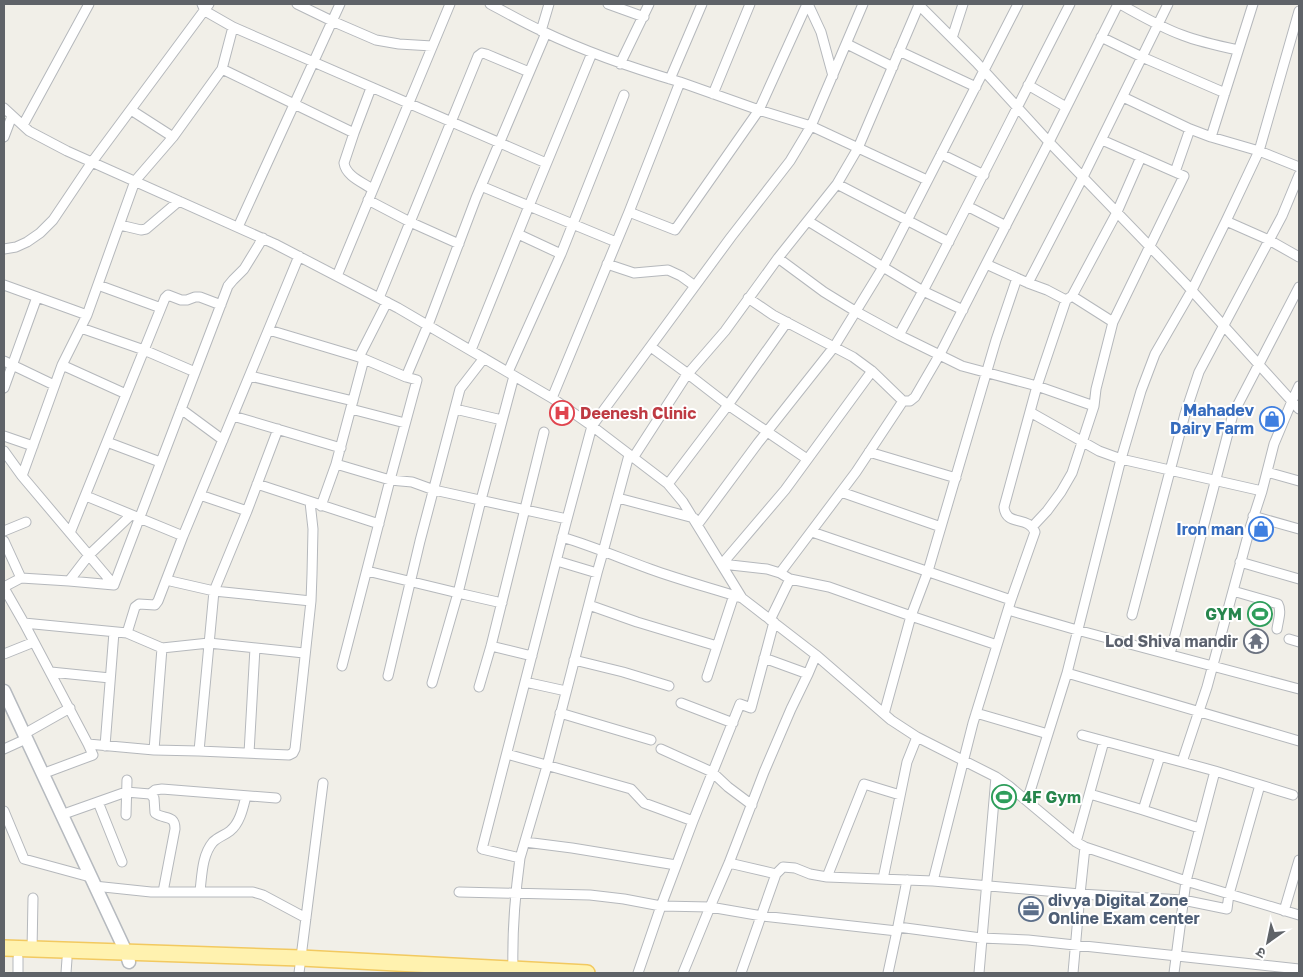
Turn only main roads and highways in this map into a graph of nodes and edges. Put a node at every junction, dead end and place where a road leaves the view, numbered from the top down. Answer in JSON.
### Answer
{"nodes":[{"id":1,"x":4,"y":948,"type":"edge"},
{"id":2,"x":11,"y":957,"type":"edge"},
{"id":3,"x":127,"y":957,"type":"junction"},
{"id":4,"x":66,"y":966,"type":"edge"},
{"id":5,"x":300,"y":966,"type":"edge"},
{"id":6,"x":400,"y":973,"type":"edge"},
{"id":7,"x":587,"y":973,"type":"edge"}],
"edges":[{"from":1,"to":3,"type":"main road"},
{"from":2,"to":4,"type":"main road"},
{"from":3,"to":4,"type":"main road"},
{"from":3,"to":5,"type":"main road"},
{"from":5,"to":6,"type":"main road"},
{"from":5,"to":7,"type":"main road"}]}
